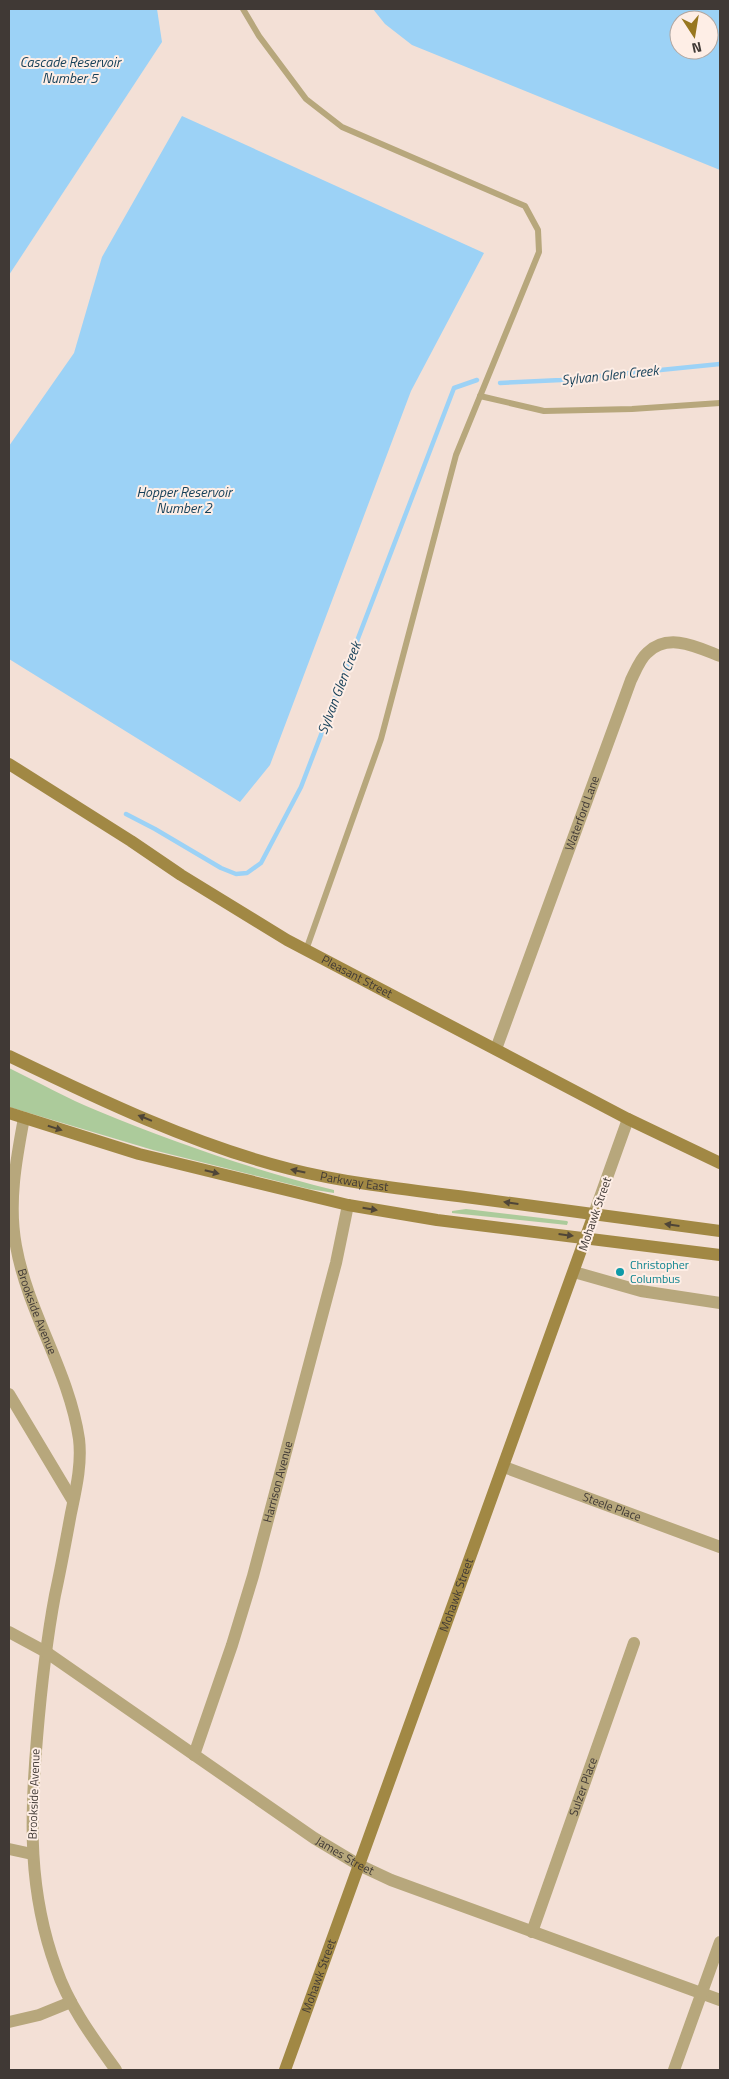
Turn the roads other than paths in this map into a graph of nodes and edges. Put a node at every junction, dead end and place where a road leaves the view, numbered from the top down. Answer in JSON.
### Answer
{"nodes":[{"id":1,"x":243,"y":9,"type":"edge"},
{"id":2,"x":480,"y":396,"type":"junction"},
{"id":3,"x":720,"y":403,"type":"edge"},
{"id":4,"x":720,"y":656,"type":"edge"},
{"id":5,"x":9,"y":764,"type":"edge"},
{"id":6,"x":306,"y":950,"type":"junction"},
{"id":7,"x":496,"y":1049,"type":"junction"},
{"id":8,"x":9,"y":1056,"type":"edge"},
{"id":9,"x":9,"y":1113,"type":"edge"},
{"id":10,"x":24,"y":1118,"type":"junction"},
{"id":11,"x":628,"y":1119,"type":"junction"},
{"id":12,"x":720,"y":1163,"type":"edge"},
{"id":13,"x":348,"y":1205,"type":"junction"},
{"id":14,"x":594,"y":1214,"type":"junction"},
{"id":15,"x":720,"y":1231,"type":"edge"},
{"id":16,"x":586,"y":1237,"type":"junction"},
{"id":17,"x":720,"y":1255,"type":"edge"},
{"id":18,"x":574,"y":1272,"type":"junction"},
{"id":19,"x":720,"y":1303,"type":"edge"},
{"id":20,"x":9,"y":1394,"type":"edge"},
{"id":21,"x":504,"y":1467,"type":"junction"},
{"id":22,"x":73,"y":1501,"type":"junction"},
{"id":23,"x":720,"y":1547,"type":"edge"},
{"id":24,"x":9,"y":1632,"type":"edge"},
{"id":25,"x":634,"y":1643,"type":"dead end"},
{"id":26,"x":46,"y":1652,"type":"junction"},
{"id":27,"x":194,"y":1755,"type":"junction"},
{"id":28,"x":9,"y":1850,"type":"edge"},
{"id":29,"x":32,"y":1854,"type":"junction"},
{"id":30,"x":359,"y":1865,"type":"junction"},
{"id":31,"x":532,"y":1932,"type":"junction"},
{"id":32,"x":720,"y":1942,"type":"edge"},
{"id":33,"x":702,"y":1993,"type":"junction"},
{"id":34,"x":720,"y":2000,"type":"edge"},
{"id":35,"x":71,"y":2002,"type":"junction"},
{"id":36,"x":9,"y":2022,"type":"edge"},
{"id":37,"x":116,"y":2070,"type":"edge"},
{"id":38,"x":285,"y":2070,"type":"edge"},
{"id":39,"x":674,"y":2070,"type":"edge"}],
"edges":[{"from":1,"to":2,"type":"lane"},
{"from":2,"to":3,"type":"lane"},
{"from":2,"to":6,"type":"lane"},
{"from":4,"to":7,"type":"street","name":"Waterford Lane"},
{"from":5,"to":6,"type":"street","name":"Pleasant Street"},
{"from":6,"to":7,"type":"street","name":"Pleasant Street"},
{"from":7,"to":11,"type":"street","name":"Pleasant Street"},
{"from":14,"to":8,"type":"street","name":"Parkway East","one_way":true},
{"from":9,"to":10,"type":"street","name":"Parkway East"},
{"from":10,"to":13,"type":"street","name":"Parkway East","one_way":true},
{"from":10,"to":22,"type":"street","name":"Brookside Avenue"},
{"from":11,"to":12,"type":"street","name":"Pleasant Street"},
{"from":11,"to":14,"type":"street","name":"Mohawk Street"},
{"from":13,"to":16,"type":"street","name":"Parkway East","one_way":true},
{"from":13,"to":27,"type":"street","name":"Harrison Avenue"},
{"from":15,"to":14,"type":"street","name":"Parkway East","one_way":true},
{"from":14,"to":16,"type":"street","name":"Mohawk Street"},
{"from":16,"to":17,"type":"street","name":"Parkway East"},
{"from":16,"to":18,"type":"street","name":"Mohawk Street"},
{"from":18,"to":19,"type":"street"},
{"from":18,"to":21,"type":"street","name":"Mohawk Street"},
{"from":20,"to":22,"type":"street"},
{"from":21,"to":23,"type":"street","name":"Steele Place"},
{"from":21,"to":30,"type":"street","name":"Mohawk Street"},
{"from":22,"to":26,"type":"street","name":"Brookside Avenue"},
{"from":24,"to":26,"type":"street","name":"James Street"},
{"from":25,"to":31,"type":"street","name":"Sulzer Place"},
{"from":26,"to":27,"type":"street","name":"James Street"},
{"from":26,"to":29,"type":"street","name":"Brookside Avenue"},
{"from":27,"to":30,"type":"street","name":"James Street"},
{"from":28,"to":29,"type":"street"},
{"from":29,"to":35,"type":"street","name":"Brookside Avenue"},
{"from":30,"to":31,"type":"street","name":"James Street"},
{"from":30,"to":38,"type":"street","name":"Mohawk Street"},
{"from":31,"to":33,"type":"street","name":"James Street"},
{"from":32,"to":33,"type":"street"},
{"from":33,"to":34,"type":"street","name":"James Street"},
{"from":33,"to":39,"type":"street"},
{"from":35,"to":36,"type":"street"},
{"from":35,"to":37,"type":"street","name":"Brookside Avenue"}]}
